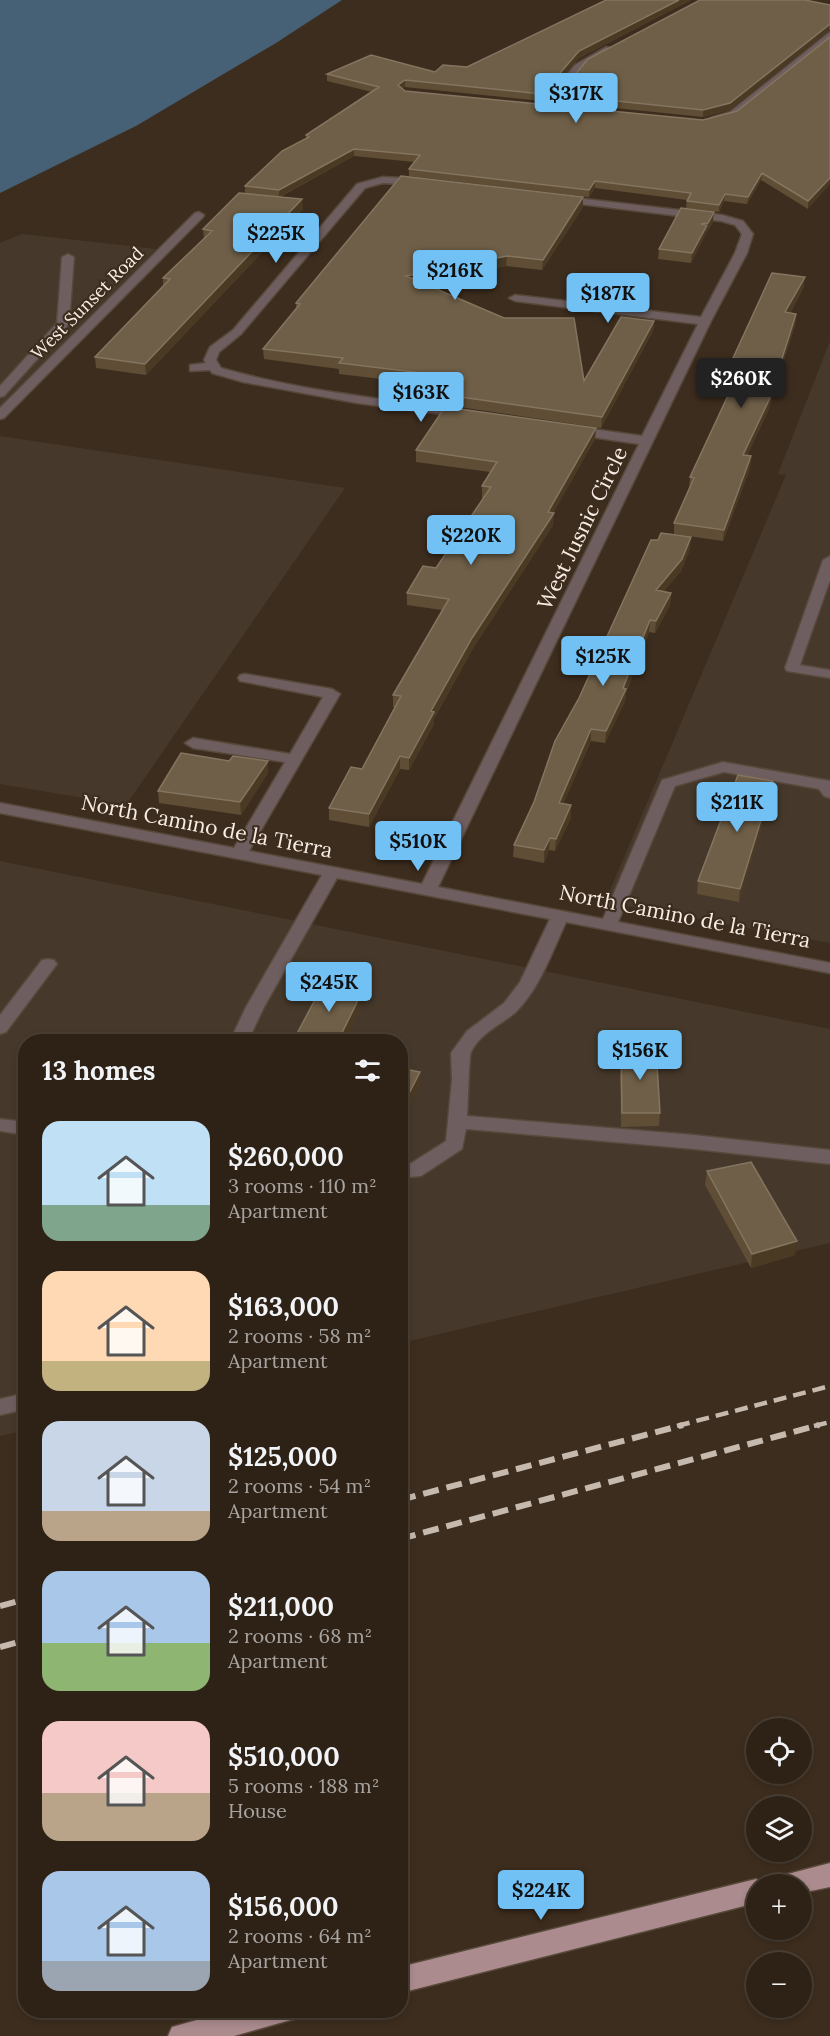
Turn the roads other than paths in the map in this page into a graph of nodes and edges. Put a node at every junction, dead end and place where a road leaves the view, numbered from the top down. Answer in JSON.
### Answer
{"nodes":[{"id":1,"x":830,"y":35,"type":"edge"},
{"id":2,"x":615,"y":46,"type":"edge"},
{"id":3,"x":534,"y":105,"type":"edge"},
{"id":4,"x":702,"y":122,"type":"edge"},
{"id":5,"x":433,"y":184,"type":"edge"},
{"id":6,"x":550,"y":198,"type":"edge"},
{"id":7,"x":199,"y":215,"type":"dead end"},
{"id":8,"x":758,"y":223,"type":"dead end"},
{"id":9,"x":742,"y":225,"type":"junction"},
{"id":10,"x":68,"y":257,"type":"dead end"},
{"id":11,"x":515,"y":298,"type":"dead end"},
{"id":12,"x":705,"y":321,"type":"junction"},
{"id":13,"x":212,"y":366,"type":"junction"},
{"id":14,"x":194,"y":368,"type":"dead end"},
{"id":15,"x":0,"y":393,"type":"edge"},
{"id":16,"x":0,"y":415,"type":"edge"},
{"id":17,"x":485,"y":417,"type":"edge"},
{"id":18,"x":555,"y":428,"type":"edge"},
{"id":19,"x":648,"y":441,"type":"junction"},
{"id":20,"x":830,"y":560,"type":"edge"},
{"id":21,"x":830,"y":674,"type":"edge"},
{"id":22,"x":245,"y":678,"type":"dead end"},
{"id":23,"x":194,"y":743,"type":"dead end"},
{"id":24,"x":294,"y":759,"type":"junction"},
{"id":25,"x":830,"y":793,"type":"edge"},
{"id":26,"x":0,"y":808,"type":"edge"},
{"id":27,"x":239,"y":854,"type":"junction"},
{"id":28,"x":332,"y":873,"type":"junction"},
{"id":29,"x":428,"y":892,"type":"junction"},
{"id":30,"x":561,"y":915,"type":"junction"},
{"id":31,"x":609,"y":924,"type":"junction"},
{"id":32,"x":48,"y":964,"type":"dead end"},
{"id":33,"x":830,"y":968,"type":"edge"},
{"id":34,"x":0,"y":1028,"type":"edge"},
{"id":35,"x":242,"y":1034,"type":"edge"},
{"id":36,"x":457,"y":1122,"type":"junction"},
{"id":37,"x":0,"y":1125,"type":"edge"},
{"id":38,"x":18,"y":1128,"type":"edge"},
{"id":39,"x":830,"y":1158,"type":"edge"},
{"id":40,"x":408,"y":1171,"type":"edge"},
{"id":41,"x":18,"y":1403,"type":"edge"},
{"id":42,"x":0,"y":1407,"type":"edge"},
{"id":43,"x":830,"y":1875,"type":"edge"},
{"id":44,"x":812,"y":1879,"type":"edge"},
{"id":45,"x":830,"y":1887,"type":"edge"},
{"id":46,"x":812,"y":1889,"type":"edge"},
{"id":47,"x":746,"y":1894,"type":"edge"},
{"id":48,"x":746,"y":1898,"type":"edge"},
{"id":49,"x":693,"y":1906,"type":"junction"},
{"id":50,"x":408,"y":1978,"type":"edge"},
{"id":51,"x":253,"y":2018,"type":"edge"},
{"id":52,"x":182,"y":2036,"type":"edge"}],
"edges":[{"from":1,"to":4,"type":"street"},
{"from":2,"to":3,"type":"street"},
{"from":5,"to":13,"type":"street"},
{"from":6,"to":9,"type":"street"},
{"from":7,"to":16,"type":"street","name":"West Sunset Road"},
{"from":8,"to":9,"type":"street"},
{"from":9,"to":12,"type":"street","name":"West Jusnic Circle"},
{"from":10,"to":15,"type":"street"},
{"from":11,"to":12,"type":"street"},
{"from":12,"to":19,"type":"street","name":"West Jusnic Circle"},
{"from":13,"to":14,"type":"street"},
{"from":13,"to":17,"type":"street"},
{"from":18,"to":19,"type":"street","name":"West Jusnic Circle"},
{"from":19,"to":29,"type":"street","name":"West Jusnic Circle"},
{"from":20,"to":21,"type":"street"},
{"from":22,"to":24,"type":"street"},
{"from":23,"to":24,"type":"street"},
{"from":24,"to":27,"type":"street"},
{"from":25,"to":31,"type":"street"},
{"from":26,"to":27,"type":"street","name":"North Camino de la Tierra"},
{"from":27,"to":28,"type":"street","name":"North Camino de la Tierra"},
{"from":28,"to":29,"type":"street","name":"North Camino de la Tierra"},
{"from":28,"to":35,"type":"street"},
{"from":29,"to":30,"type":"street","name":"North Camino de la Tierra"},
{"from":30,"to":31,"type":"street","name":"North Camino de la Tierra"},
{"from":30,"to":36,"type":"street"},
{"from":31,"to":33,"type":"street","name":"North Camino de la Tierra"},
{"from":32,"to":34,"type":"street"},
{"from":36,"to":39,"type":"street"},
{"from":36,"to":40,"type":"street"},
{"from":37,"to":38,"type":"street"},
{"from":41,"to":42,"type":"street"},
{"from":43,"to":44,"type":"main road"},
{"from":45,"to":46,"type":"main road"},
{"from":47,"to":49,"type":"main road"},
{"from":48,"to":49,"type":"main road"},
{"from":49,"to":50,"type":"main road"},
{"from":51,"to":52,"type":"main road"}]}
